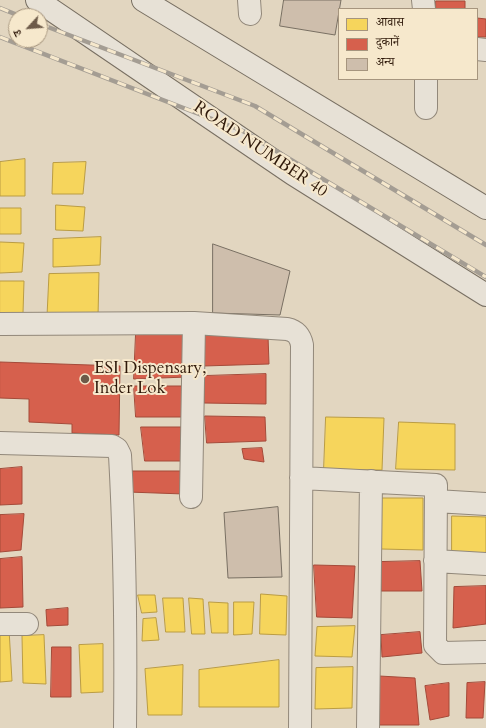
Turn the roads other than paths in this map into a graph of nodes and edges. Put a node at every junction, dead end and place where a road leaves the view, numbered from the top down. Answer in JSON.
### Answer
{"nodes":[{"id":1,"x":37,"y":0,"type":"edge"},
{"id":2,"x":143,"y":0,"type":"edge"},
{"id":3,"x":426,"y":80,"type":"edge"},
{"id":4,"x":426,"y":108,"type":"dead end"},
{"id":5,"x":486,"y":208,"type":"edge"},
{"id":6,"x":486,"y":295,"type":"edge"},
{"id":7,"x":194,"y":323,"type":"junction"},
{"id":8,"x":0,"y":324,"type":"edge"},
{"id":9,"x":0,"y":442,"type":"edge"},
{"id":10,"x":301,"y":478,"type":"junction"},
{"id":11,"x":372,"y":482,"type":"junction"},
{"id":12,"x":191,"y":497,"type":"dead end"},
{"id":13,"x":436,"y":501,"type":"junction"},
{"id":14,"x":486,"y":504,"type":"edge"},
{"id":15,"x":435,"y":561,"type":"junction"},
{"id":16,"x":486,"y":564,"type":"edge"},
{"id":17,"x":0,"y":624,"type":"edge"},
{"id":18,"x":27,"y":624,"type":"dead end"},
{"id":19,"x":486,"y":652,"type":"edge"},
{"id":20,"x":125,"y":728,"type":"edge"},
{"id":21,"x":300,"y":728,"type":"edge"},
{"id":22,"x":368,"y":728,"type":"edge"}],
"edges":[{"from":1,"to":6,"type":"street","name":"ROAD NUMBER 40"},
{"from":2,"to":5,"type":"street"},
{"from":3,"to":4,"type":"street"},
{"from":7,"to":8,"type":"street"},
{"from":7,"to":10,"type":"street"},
{"from":7,"to":12,"type":"street"},
{"from":9,"to":20,"type":"street"},
{"from":10,"to":11,"type":"street"},
{"from":10,"to":21,"type":"street"},
{"from":11,"to":13,"type":"street"},
{"from":11,"to":22,"type":"street"},
{"from":13,"to":14,"type":"street"},
{"from":13,"to":15,"type":"street"},
{"from":15,"to":16,"type":"street"},
{"from":15,"to":19,"type":"street"},
{"from":17,"to":18,"type":"street"}]}
